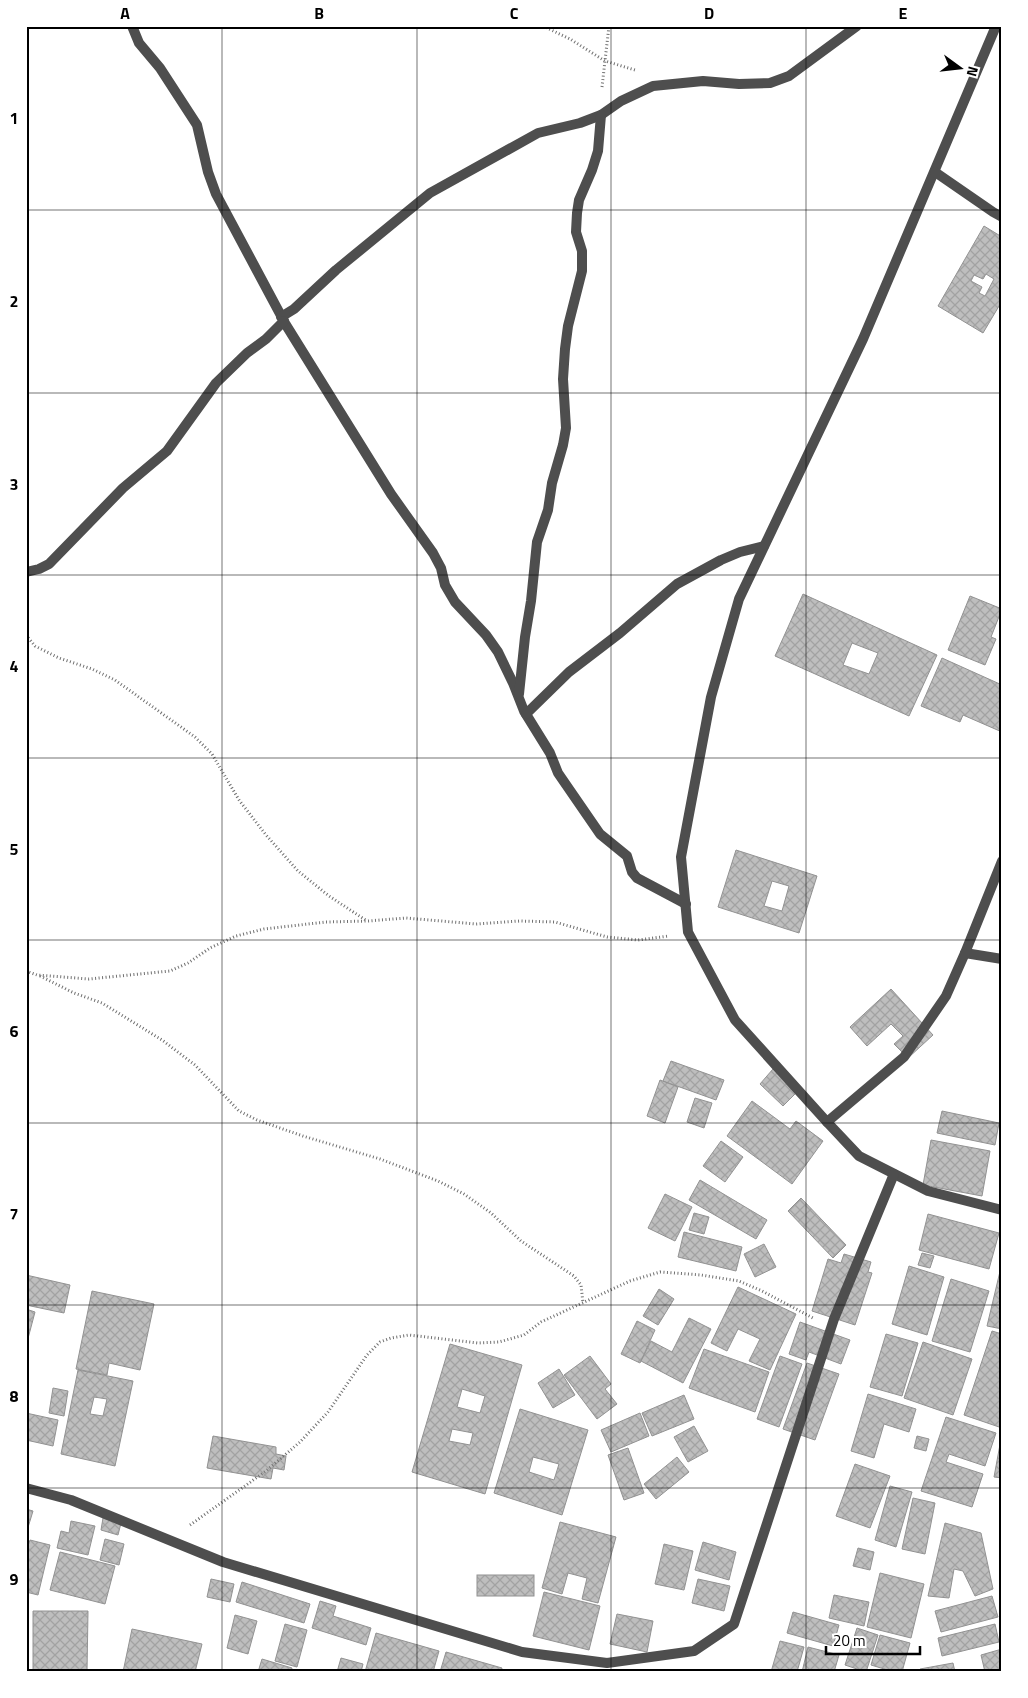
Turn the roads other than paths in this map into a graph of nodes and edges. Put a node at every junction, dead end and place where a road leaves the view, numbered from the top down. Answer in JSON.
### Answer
{"nodes":[{"id":1,"x":132,"y":26,"type":"edge"},
{"id":2,"x":857,"y":26,"type":"edge"},
{"id":3,"x":996,"y":26,"type":"edge"},
{"id":4,"x":602,"y":115,"type":"junction"},
{"id":5,"x":935,"y":172,"type":"junction"},
{"id":6,"x":1002,"y":217,"type":"edge"},
{"id":7,"x":282,"y":319,"type":"junction"},
{"id":8,"x":764,"y":546,"type":"junction"},
{"id":9,"x":26,"y":572,"type":"edge"},
{"id":10,"x":518,"y":696,"type":"junction"},
{"id":11,"x":526,"y":714,"type":"junction"},
{"id":12,"x":1002,"y":861,"type":"edge"},
{"id":13,"x":686,"y":904,"type":"junction"},
{"id":14,"x":965,"y":953,"type":"junction"},
{"id":15,"x":1002,"y":959,"type":"edge"},
{"id":16,"x":826,"y":1122,"type":"junction"},
{"id":17,"x":894,"y":1174,"type":"junction"},
{"id":18,"x":1002,"y":1210,"type":"edge"},
{"id":19,"x":26,"y":1488,"type":"edge"}],
"edges":[{"from":1,"to":7,"type":"street"},
{"from":2,"to":4,"type":"street"},
{"from":3,"to":5,"type":"street"},
{"from":4,"to":7,"type":"street"},
{"from":4,"to":10,"type":"street"},
{"from":5,"to":6,"type":"street"},
{"from":5,"to":8,"type":"street"},
{"from":7,"to":9,"type":"street"},
{"from":7,"to":10,"type":"street"},
{"from":8,"to":11,"type":"street"},
{"from":8,"to":13,"type":"street"},
{"from":10,"to":11,"type":"street"},
{"from":11,"to":13,"type":"street"},
{"from":12,"to":14,"type":"street"},
{"from":13,"to":16,"type":"street"},
{"from":14,"to":15,"type":"street"},
{"from":14,"to":16,"type":"street"},
{"from":16,"to":17,"type":"street"},
{"from":17,"to":18,"type":"street"},
{"from":17,"to":19,"type":"street"}]}
